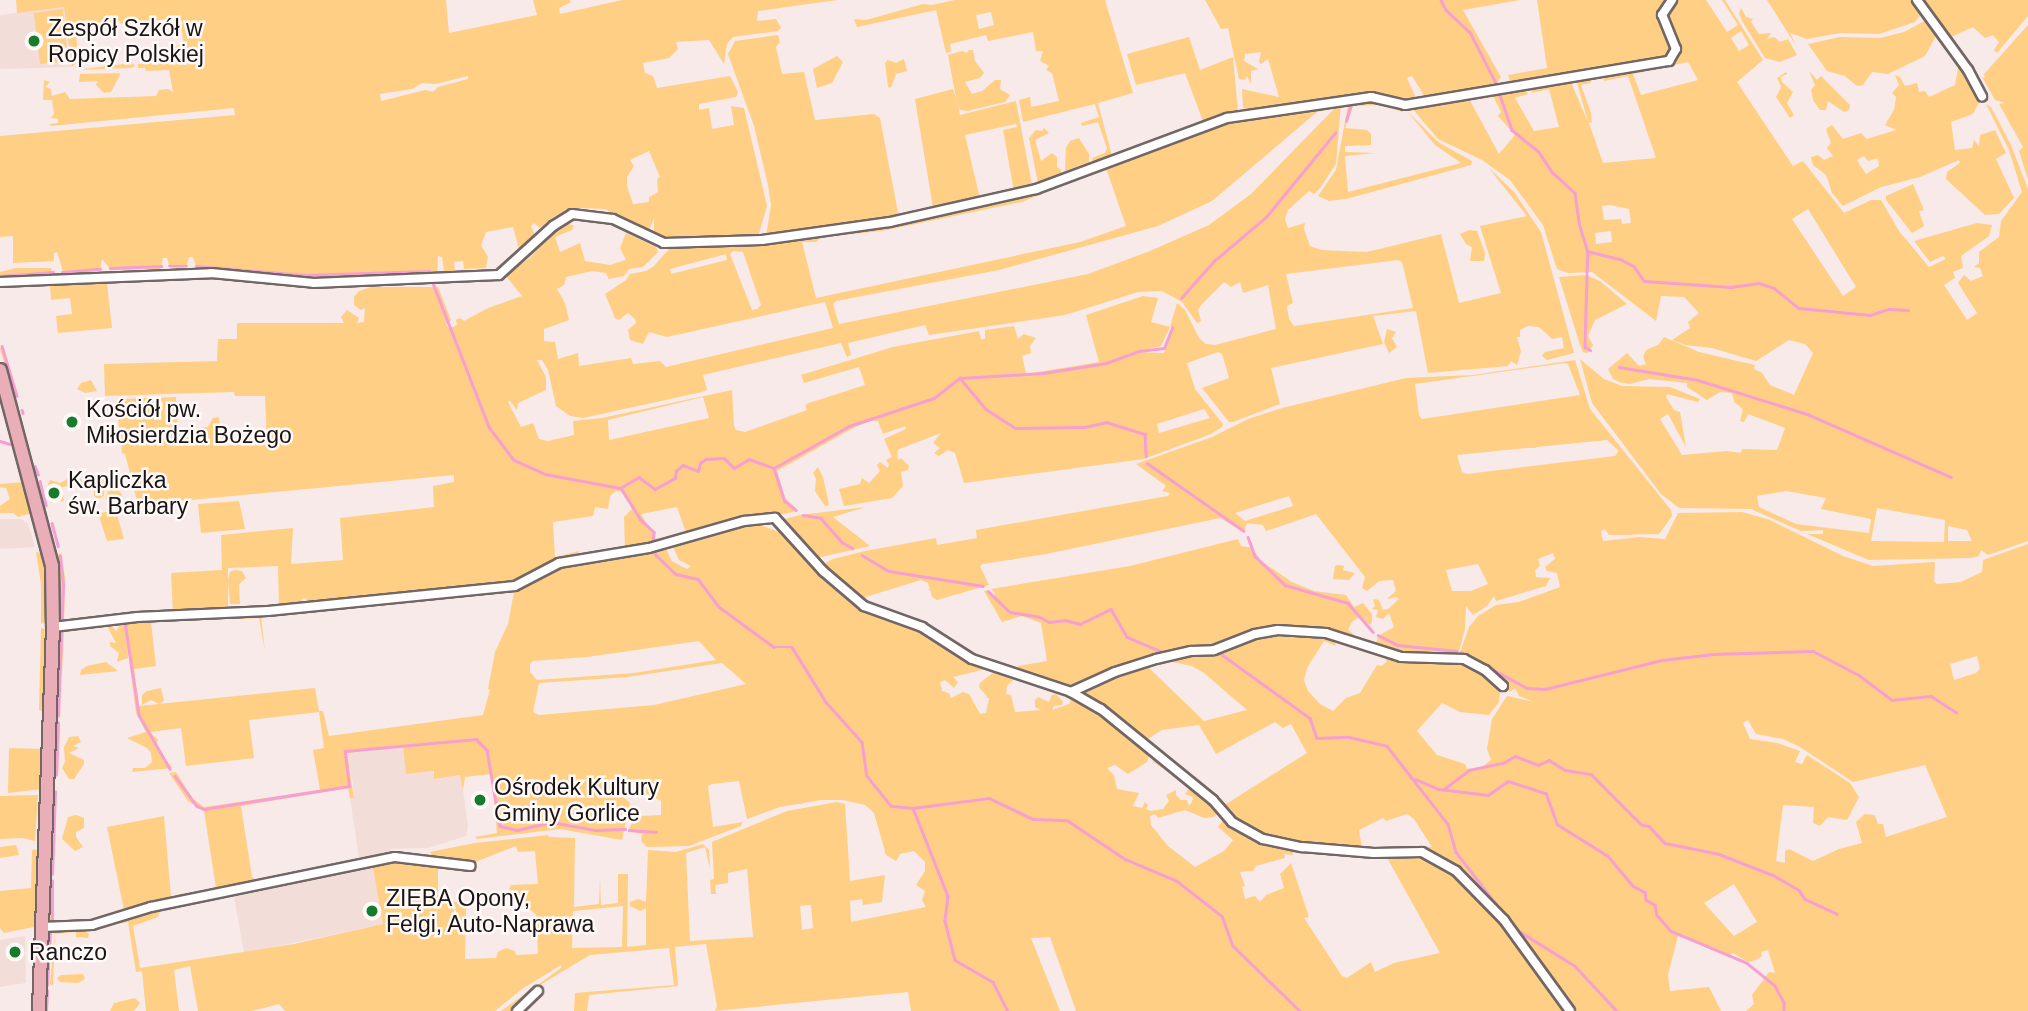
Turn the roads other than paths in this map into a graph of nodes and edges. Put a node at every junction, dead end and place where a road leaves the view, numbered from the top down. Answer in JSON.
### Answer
{"nodes":[{"id":1,"x":1672,"y":0,"type":"edge"},
{"id":2,"x":1917,"y":0,"type":"edge"},
{"id":3,"x":1982,"y":96,"type":"dead end"},
{"id":4,"x":0,"y":282,"type":"edge"},
{"id":5,"x":0,"y":370,"type":"edge"},
{"id":6,"x":59,"y":627,"type":"junction"},
{"id":7,"x":1503,"y":686,"type":"dead end"},
{"id":8,"x":1071,"y":692,"type":"junction"},
{"id":9,"x":470,"y":866,"type":"dead end"},
{"id":10,"x":41,"y":927,"type":"junction"},
{"id":11,"x":538,"y":991,"type":"dead end"},
{"id":12,"x":38,"y":1011,"type":"edge"},
{"id":13,"x":517,"y":1011,"type":"edge"},
{"id":14,"x":1570,"y":1011,"type":"edge"}],
"edges":[{"from":1,"to":4,"type":"street"},
{"from":2,"to":3,"type":"street"},
{"from":5,"to":6,"type":"main road"},
{"from":6,"to":8,"type":"street"},
{"from":6,"to":10,"type":"main road"},
{"from":7,"to":8,"type":"street"},
{"from":8,"to":14,"type":"street"},
{"from":9,"to":10,"type":"street"},
{"from":10,"to":12,"type":"main road"},
{"from":11,"to":13,"type":"street"}]}
